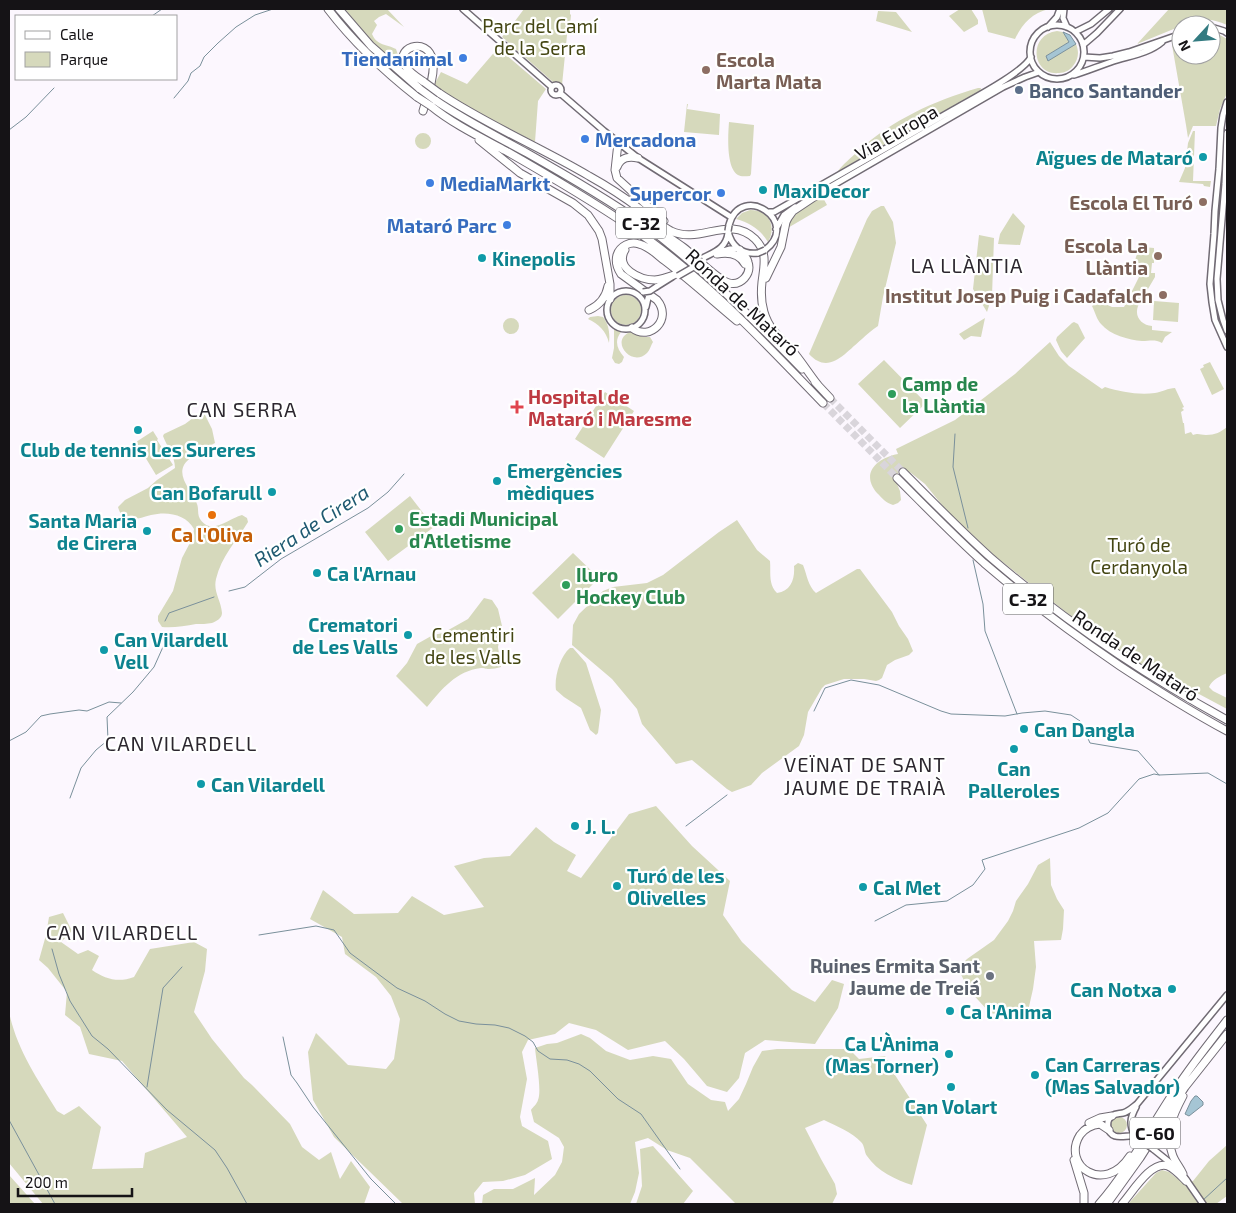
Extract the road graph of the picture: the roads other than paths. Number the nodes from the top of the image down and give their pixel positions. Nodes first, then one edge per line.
1 (328, 9) edge
2 (339, 9) edge
3 (463, 9) edge
4 (1060, 9) edge
5 (1064, 9) edge
6 (1109, 9) edge
7 (1120, 9) edge
8 (1066, 27) junction
9 (1047, 28) junction
10 (1074, 32) junction
11 (1171, 38) edge
12 (1162, 41) junction
13 (1083, 45) junction
14 (1031, 57) junction
15 (1084, 57) junction
16 (1040, 72) junction
17 (1069, 76) junction
18 (422, 86) junction
19 (435, 100) junction
20 (1227, 102) edge
21 (423, 111) dead end
22 (461, 126) junction
23 (1227, 133) edge
24 (618, 143) junction
25 (638, 158) junction
26 (548, 165) junction
27 (631, 192) junction
28 (820, 194) junction
29 (769, 212) junction
30 (732, 217) junction
31 (776, 228) junction
32 (680, 233) junction
33 (729, 241) junction
34 (739, 250) junction
35 (717, 254) junction
36 (703, 260) junction
37 (712, 271) junction
38 (676, 275) junction
39 (608, 278) junction
40 (688, 279) junction
41 (762, 287) junction
42 (657, 288) junction
43 (623, 291) junction
44 (610, 298) junction
45 (589, 310) dead end
46 (643, 317) junction
47 (632, 328) junction
48 (1227, 331) edge
49 (1227, 347) edge
50 (800, 380) junction
51 (818, 385) junction
52 (830, 398) tunnel mouth
53 (823, 403) tunnel mouth
54 (904, 472) tunnel mouth
55 (897, 478) tunnel mouth
56 (1174, 701) junction
57 (1227, 718) edge
58 (1227, 730) edge
59 (1227, 735) edge
60 (1227, 995) edge
61 (1227, 1020) edge
62 (1227, 1034) edge
63 (1194, 1075) junction
64 (1137, 1104) junction
65 (1122, 1114) junction
66 (1112, 1116) junction
67 (1156, 1119) junction
68 (1130, 1124) junction
69 (1109, 1130) junction
70 (1124, 1136) junction
71 (1137, 1137) junction
72 (1186, 1180) junction
73 (1084, 1204) edge
74 (1100, 1204) edge
75 (1108, 1204) edge
76 (1122, 1204) edge
77 (1203, 1204) edge

1 - 19 highway, C-32, bridge
2 - 18 highway, C-32
3 - 24 street
4 - 9 street
5 - 8 street
6 - 10 street
7 - 13 street
8 - 9 street
8 - 10 street
9 - 14 street
10 - 13 street
11 - 12 street
12 - 15 street
12 - 17 street
13 - 15 street
14 - 16 street
14 - 29 street, Via Europa
15 - 17 street
16 - 17 street
16 - 28 street, Via Europa
18 - 19 highway, C-32, bridge
18 - 21 highway
19 - 22 highway, Ronda de Mataró / C-32
19 - 26 highway, Ronda de Mataró / C-32
19 - 32 highway
20 - 49 street
22 - 39 highway
22 - 50 highway, Ronda de Mataró / C-32
23 - 48 street
24 - 25 street
24 - 27 highway
25 - 27 highway
25 - 30 street
26 - 37 highway
26 - 51 highway, Ronda de Mataró / C-32
27 - 32 highway
28 - 31 street, Via Europa
28 - 41 highway
29 - 30 street
29 - 31 street
30 - 33 street
31 - 34 street, bridge
32 - 41 highway
33 - 34 street
33 - 36 street
34 - 35 street
34 - 37 highway
35 - 36 street
35 - 37 highway
36 - 38 street, bridge
38 - 40 highway
38 - 42 street
39 - 44 highway
39 - 45 highway
40 - 47 highway
40 - 50 highway
41 - 51 highway
42 - 43 street, bridge
42 - 46 street, bridge
43 - 44 street
43 - 46 street
44 - 47 street
46 - 47 street
50 - 53 highway, Ronda de Mataró / C-32
51 - 52 highway, C-32
54 - 57 highway, Ronda de Mataró / C-32
55 - 56 highway, Ronda de Mataró / C-32
56 - 58 highway, Ronda de Mataró / C-32
56 - 59 highway
60 - 64 street
61 - 67 highway, C-60
62 - 63 highway, C-60
63 - 72 highway
63 - 75 highway, C-60
64 - 65 street
64 - 68 street
65 - 66 street
65 - 68 street
66 - 69 street
66 - 73 highway
67 - 69 highway
67 - 74 highway, C-60
68 - 70 street
68 - 71 street
69 - 70 street
70 - 71 street
71 - 72 street, bridge
72 - 76 highway
72 - 77 street

